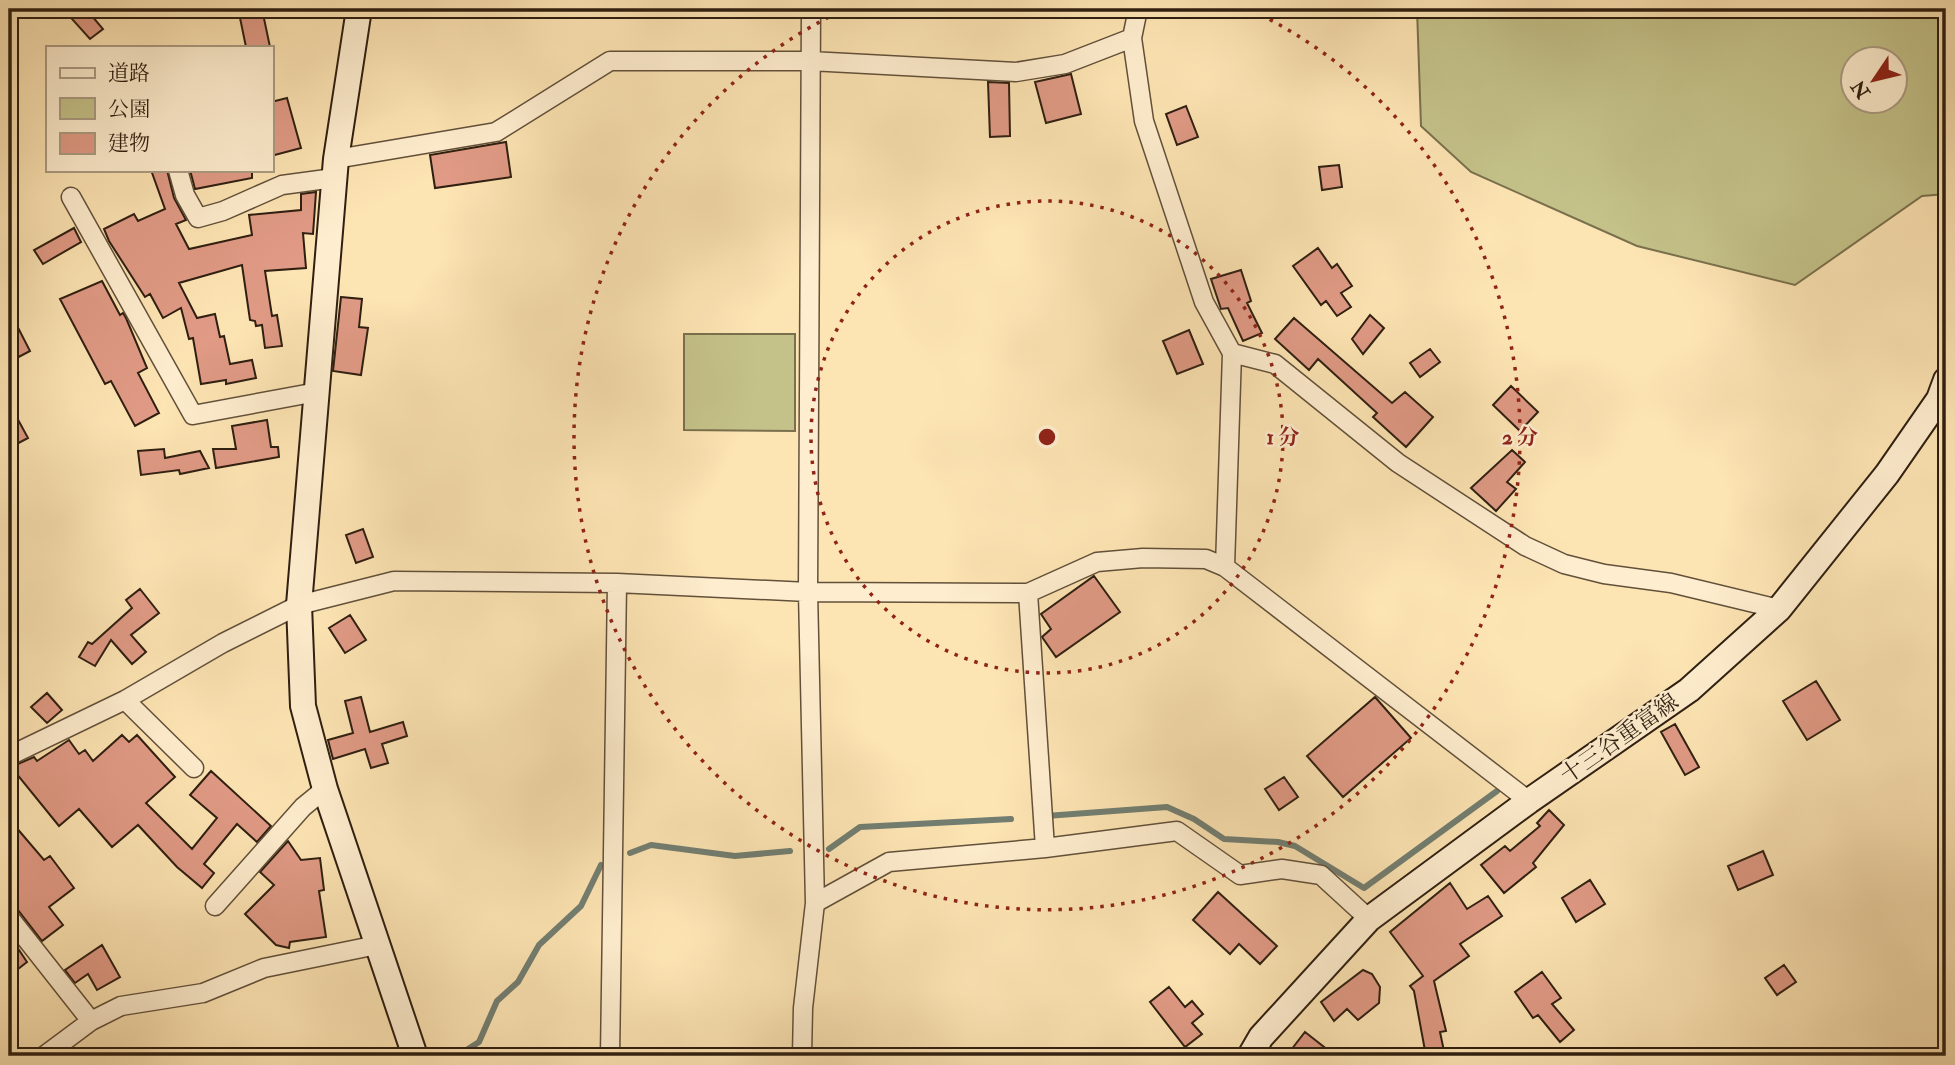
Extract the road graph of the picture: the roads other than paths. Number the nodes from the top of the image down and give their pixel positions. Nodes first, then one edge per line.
1 (359, 9) edge
2 (811, 9) edge
3 (1138, 9) edge
4 (1132, 38) junction
5 (810, 61) junction
6 (335, 169) junction
7 (178, 172) edge
8 (71, 197) dead end
9 (1232, 353) junction
10 (1946, 380) edge
11 (317, 392) junction
12 (1225, 567) junction
13 (617, 583) junction
14 (808, 592) junction
15 (1028, 593) junction
16 (299, 605) junction
17 (1779, 609) junction
18 (125, 700) junction
19 (9, 756) edge
20 (194, 768) dead end
21 (325, 789) junction
22 (1529, 801) junction
23 (1045, 848) junction
24 (815, 903) junction
25 (215, 906) dead end
26 (9, 917) edge
27 (1370, 919) junction
28 (377, 945) junction
29 (92, 1021) junction
30 (44, 1056) edge
31 (415, 1056) edge
32 (610, 1056) edge
33 (802, 1056) edge
34 (1250, 1056) edge

1 - 6 street
2 - 5 street
3 - 4 street
4 - 5 street
4 - 9 street
5 - 6 street
5 - 14 street
6 - 7 street
6 - 11 street
8 - 11 street
9 - 12 street
9 - 17 street
10 - 17 street, 十三谷重富線
11 - 16 street
12 - 15 street
12 - 22 street
13 - 14 street
13 - 16 street
13 - 32 street
14 - 15 street
14 - 24 street
15 - 23 street
16 - 18 street
16 - 21 street
17 - 22 street, 十三谷重富線
18 - 19 street
18 - 20 street
21 - 25 street
21 - 28 street
22 - 27 street, 十三谷重富線
23 - 24 street
23 - 27 street
24 - 33 street
26 - 29 street
27 - 34 street, 十三谷重富線
28 - 29 street
28 - 31 street
29 - 30 street

